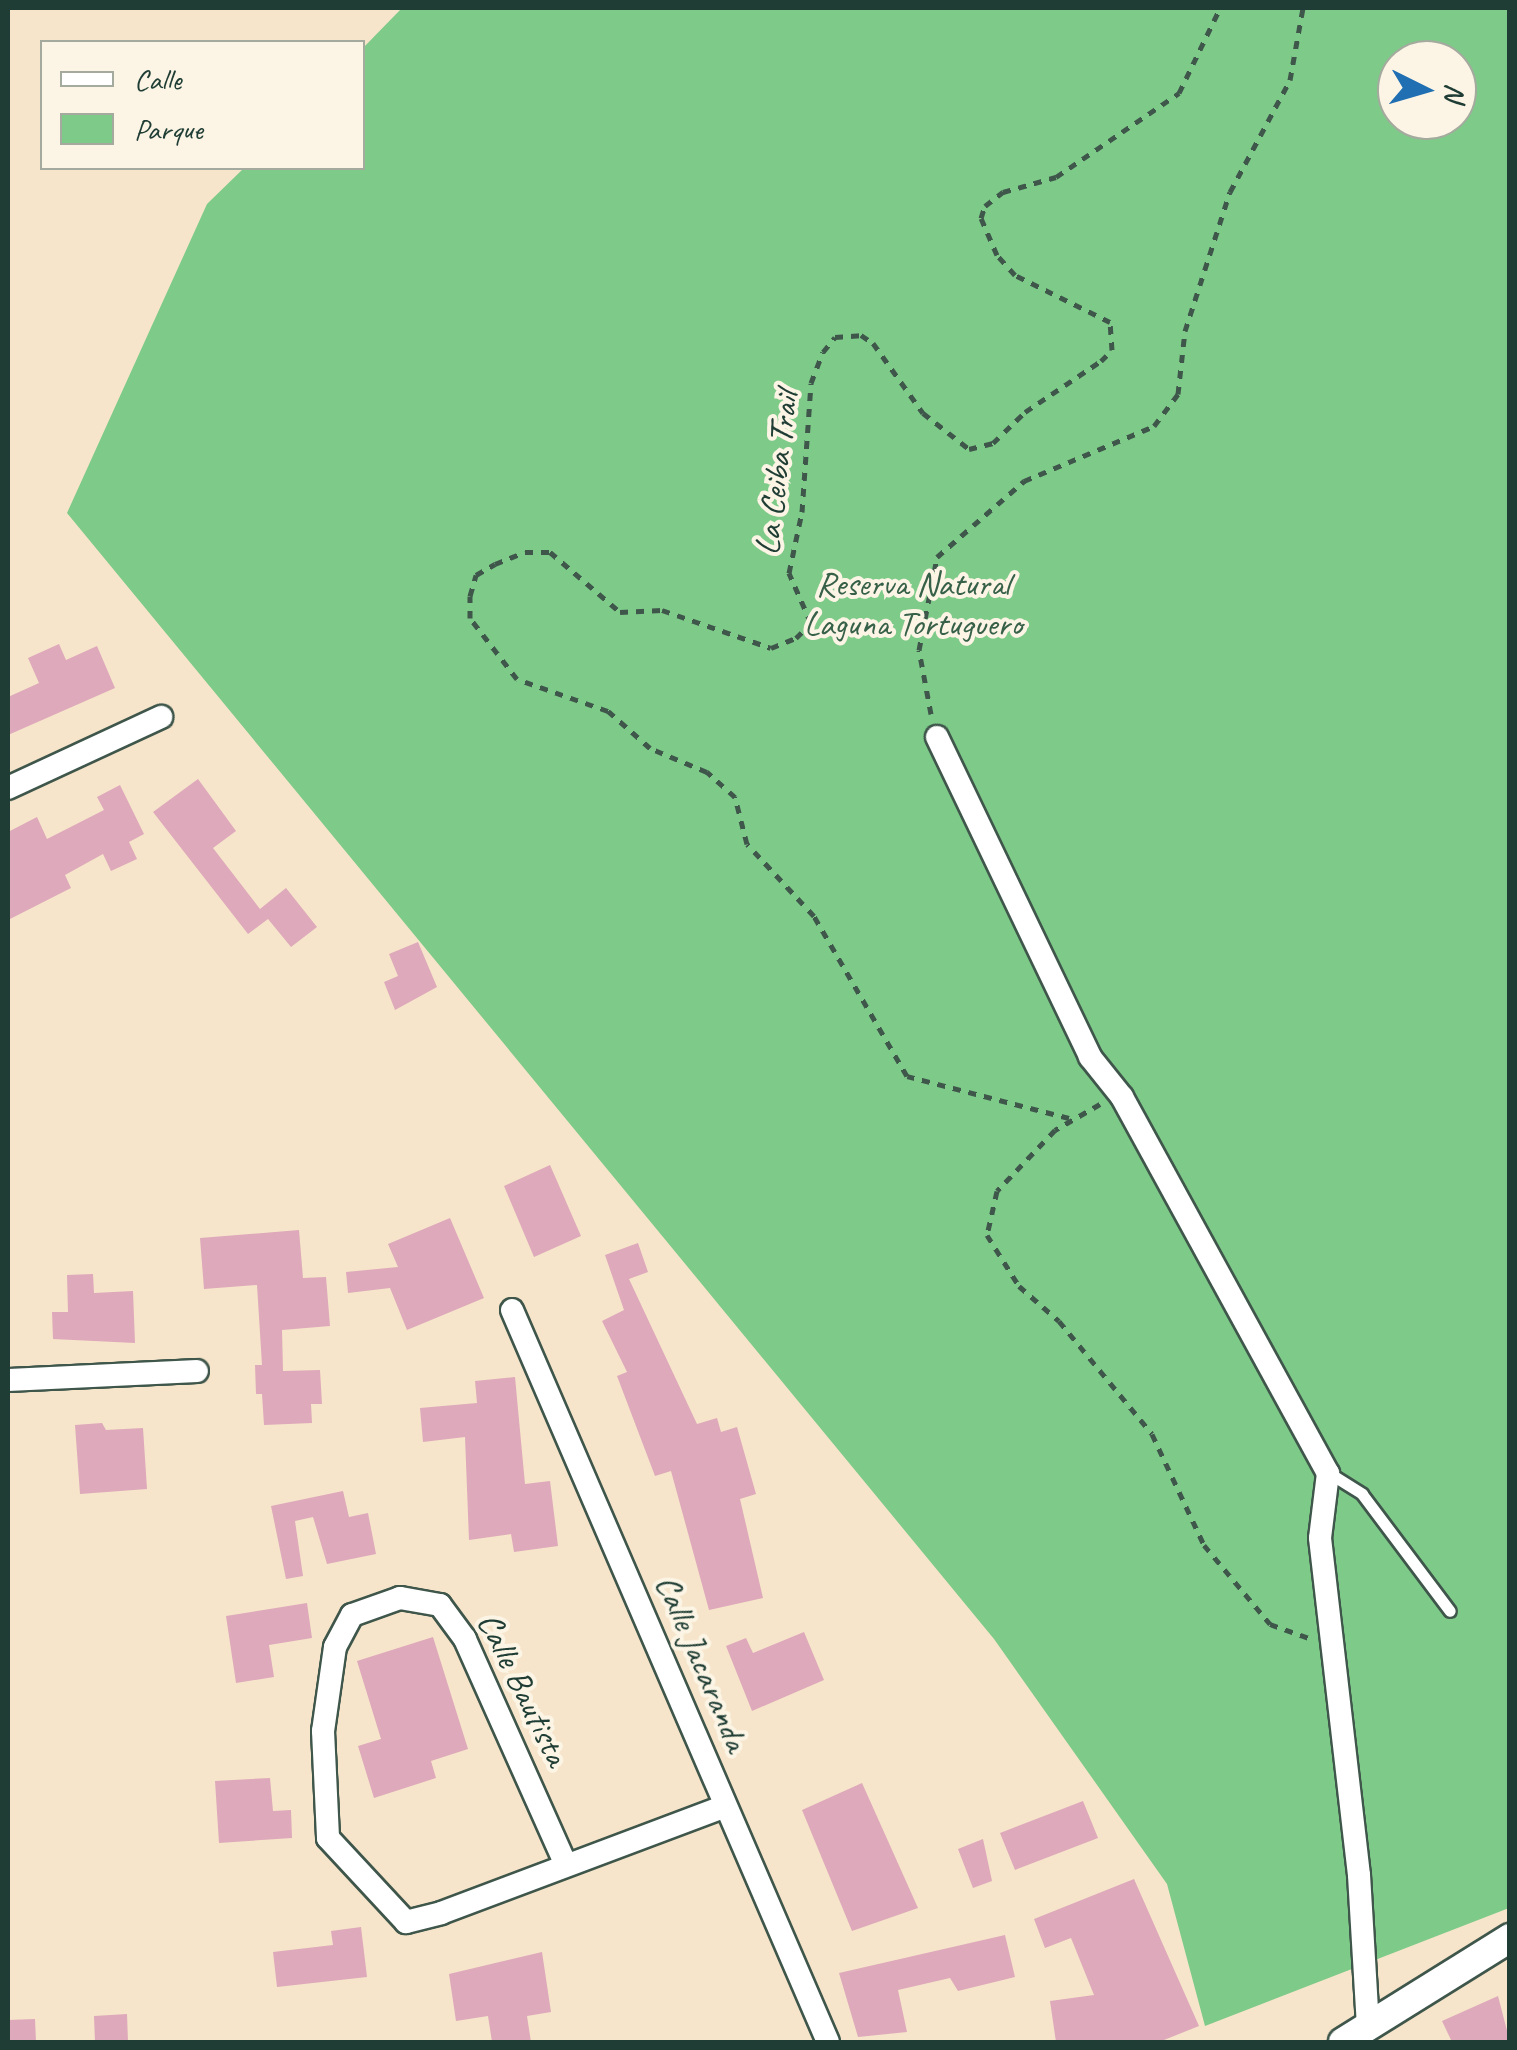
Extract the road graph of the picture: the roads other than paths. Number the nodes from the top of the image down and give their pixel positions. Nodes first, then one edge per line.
1 (161, 717) dead end
2 (937, 737) road end
3 (8, 788) edge
4 (512, 1310) dead end
5 (196, 1371) dead end
6 (8, 1380) edge
7 (1328, 1473) junction
8 (1450, 1611) dead end
9 (725, 1806) junction
10 (566, 1865) junction
11 (1510, 1938) edge
12 (1368, 2026) junction
13 (828, 2042) edge
14 (1343, 2042) edge

1 - 3 street
2 - 7 street
4 - 9 street, Calle Jacaranda
5 - 6 street
7 - 8 lane
7 - 12 street
9 - 10 street, Calle Bautista
9 - 13 street, Calle Jacaranda
10 - 10 street, Calle Bautista
11 - 12 street
12 - 14 street

